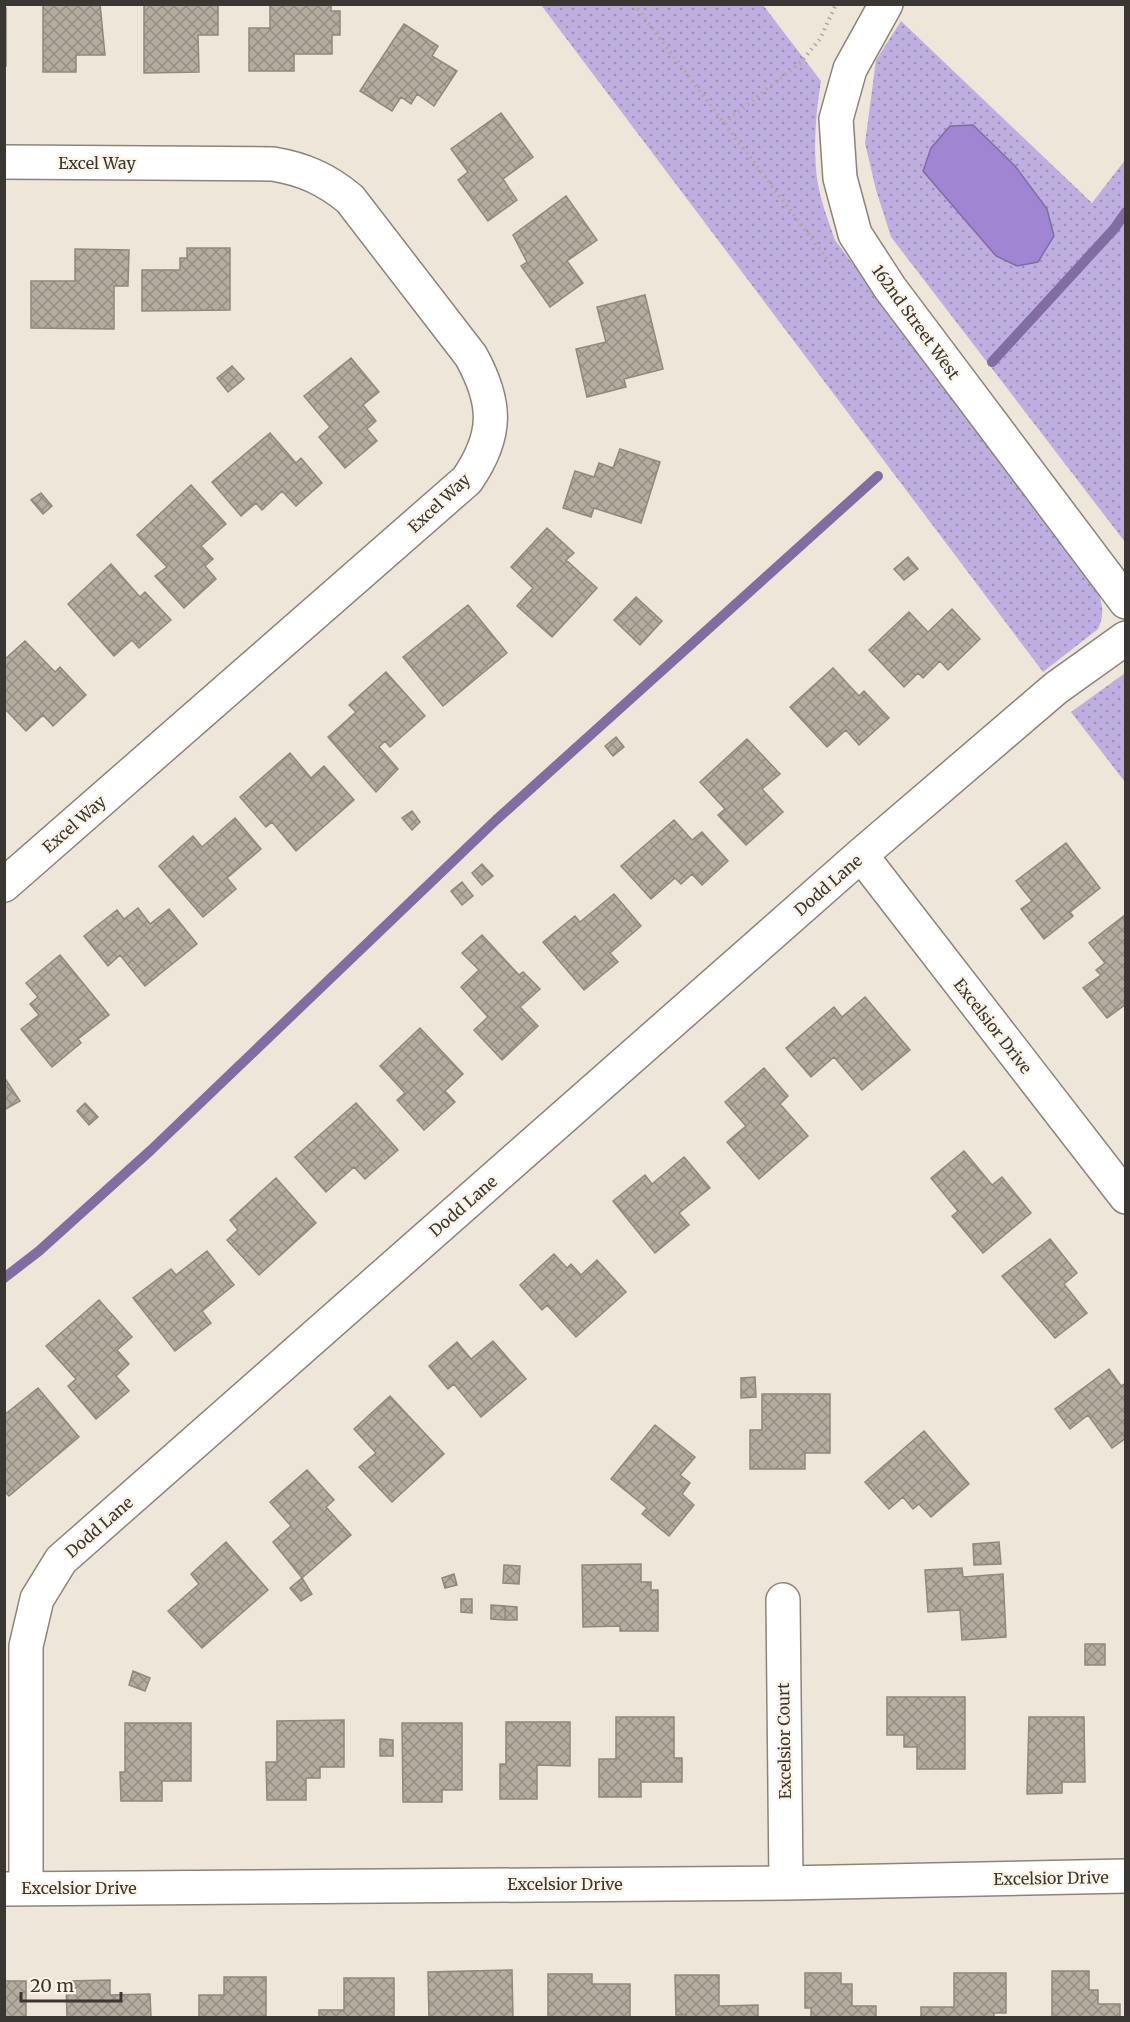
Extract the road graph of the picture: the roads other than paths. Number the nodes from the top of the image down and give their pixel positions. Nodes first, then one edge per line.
1 (886, 4) edge
2 (4, 162) edge
3 (1125, 602) edge
4 (1125, 638) edge
5 (861, 855) junction
6 (4, 885) edge
7 (1125, 1197) edge
8 (783, 1600) dead end
9 (1125, 1876) edge
10 (786, 1883) junction
11 (15, 1888) edge

1 - 3 street, 162nd Street West
2 - 6 street, Excel Way
4 - 5 street, Dodd Lane
5 - 7 street, Excelsior Drive
5 - 11 street, Dodd Lane
8 - 10 street, Excelsior Court
9 - 10 street, Excelsior Drive
10 - 11 street, Excelsior Drive

